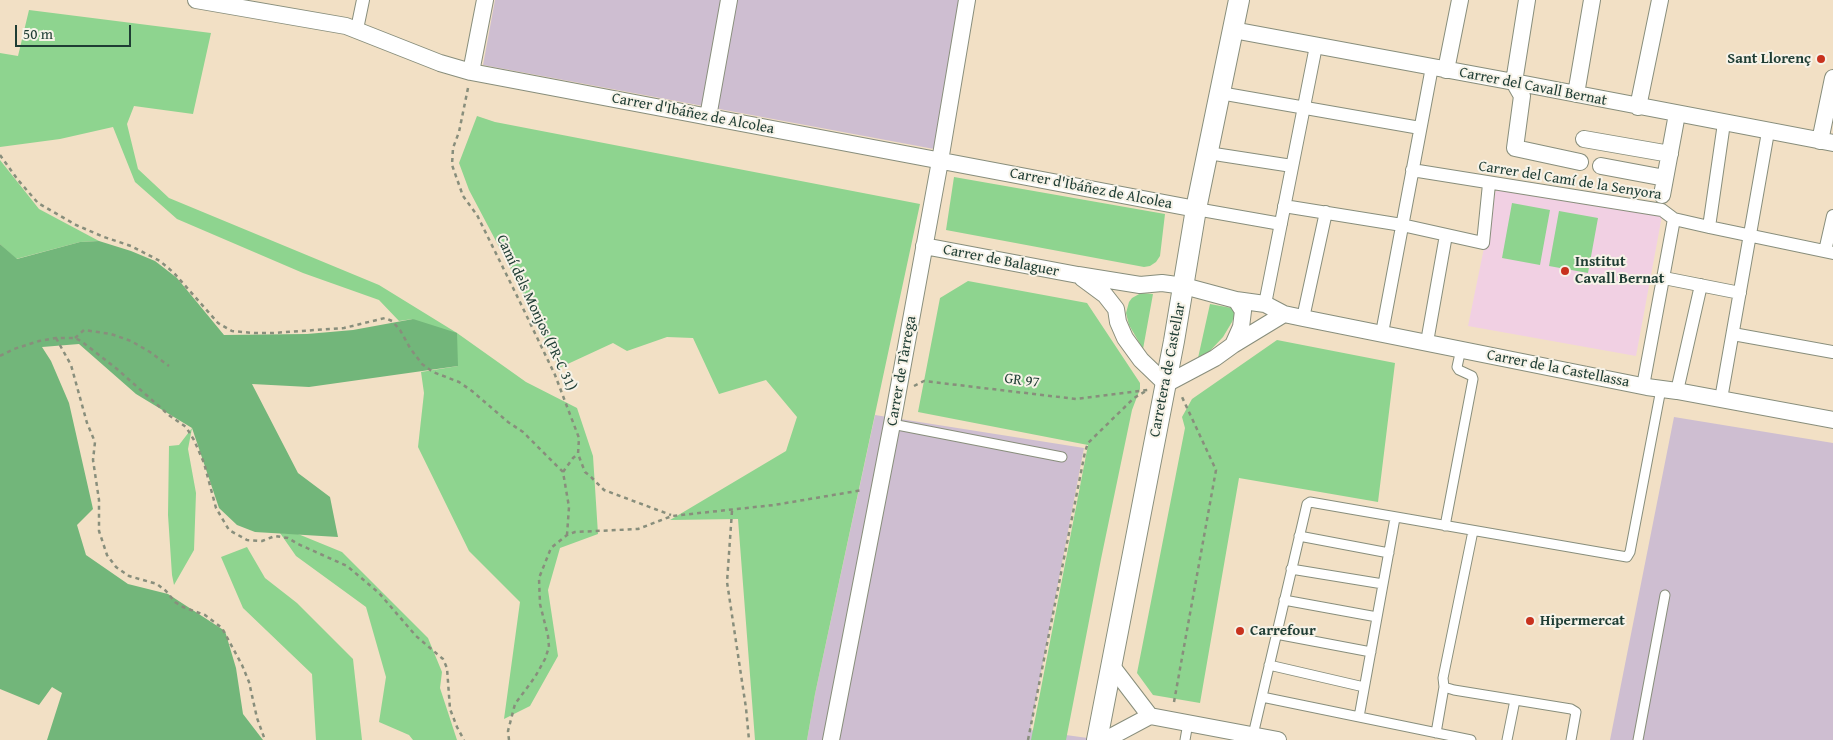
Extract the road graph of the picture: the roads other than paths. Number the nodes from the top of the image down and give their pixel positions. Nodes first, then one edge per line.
1 (196, 0) edge
2 (363, 0) edge
3 (485, 0) edge
4 (729, 0) edge
5 (967, 0) edge
6 (1239, 0) edge
7 (1460, 0) edge
8 (1527, 0) edge
9 (1592, 0) edge
10 (1660, 0) edge
11 (245, 4) edge
12 (357, 29) junction
13 (1233, 30) junction
14 (1316, 46) junction
15 (1439, 69) junction
16 (471, 72) junction
17 (1833, 78) edge
18 (1514, 82) junction
19 (1220, 93) junction
20 (1576, 94) junction
21 (1831, 94) edge
22 (1304, 107) junction
23 (1638, 107) junction
24 (1677, 114) junction
25 (708, 118) junction
26 (1724, 123) junction
27 (1420, 128) junction
28 (1768, 132) junction
29 (1584, 139) dead end
30 (1827, 142) edge
31 (1208, 153) junction
32 (1670, 154) junction
33 (940, 161) junction
34 (1580, 162) dead end
35 (1292, 166) junction
36 (1601, 166) dead end
37 (1412, 170) junction
38 (1666, 178) junction
39 (1489, 184) junction
40 (1662, 195) dead end
41 (1284, 206) junction
42 (1196, 209) junction
43 (1326, 212) junction
44 (1833, 216) edge
45 (1674, 219) junction
46 (1281, 224) junction
47 (1402, 226) junction
48 (1709, 228) junction
49 (1446, 235) junction
50 (1750, 236) junction
51 (924, 246) junction
52 (1829, 252) edge
53 (1078, 275) junction
54 (1664, 278) junction
55 (1140, 285) junction
56 (1700, 285) junction
57 (1184, 286) junction
58 (1740, 293) junction
59 (1236, 300) junction
60 (1265, 304) junction
61 (1116, 309) junction
62 (1284, 314) junction
63 (1303, 318) junction
64 (1382, 333) junction
65 (1733, 334) junction
66 (1426, 342) junction
67 (1233, 345) junction
68 (1461, 349) junction
69 (1833, 352) edge
70 (1643, 386) junction
71 (1159, 389) junction
72 (1669, 390) junction
73 (1721, 399) junction
74 (1833, 420) edge
75 (892, 424) junction
76 (1062, 458) dead end
77 (1395, 518) junction
78 (1445, 526) junction
79 (1472, 531) junction
80 (1299, 536) junction
81 (1389, 553) junction
82 (1291, 569) junction
83 (1383, 584) junction
84 (1665, 595) dead end
85 (1284, 600) junction
86 (1377, 617) junction
87 (1276, 634) junction
88 (1371, 652) junction
89 (1112, 665) junction
90 (1269, 665) junction
91 (1444, 686) junction
92 (1364, 687) junction
93 (1262, 697) junction
94 (1515, 700) junction
95 (1150, 716) junction
96 (1359, 717) junction
97 (1188, 723) junction
98 (1436, 733) junction
99 (1263, 738) edge
100 (831, 740) edge
101 (1097, 740) edge
102 (1105, 740) edge
103 (1185, 740) edge
104 (1471, 740) edge
105 (1507, 740) edge
106 (1570, 740) edge
107 (1638, 740) edge

1 - 11 street, Carrer d'Ibáñez de Alcolea
2 - 12 street
3 - 16 street
4 - 25 street
5 - 33 street, Carrer de Tàrrega
6 - 13 street, Carretera de Castellar
7 - 15 street
8 - 18 street
9 - 20 street
10 - 23 street
11 - 12 street, Carrer d'Ibáñez de Alcolea
12 - 16 street, Carrer d'Ibáñez de Alcolea
13 - 14 street, Carrer del Cavall Bernat
13 - 19 street, Carretera de Castellar
14 - 15 street, Carrer del Cavall Bernat
14 - 22 street
15 - 18 street, Carrer del Cavall Bernat
15 - 27 street
16 - 25 street, Carrer d'Ibáñez de Alcolea
17 - 21 street
18 - 20 street, Carrer del Cavall Bernat
18 - 34 street
19 - 22 street
19 - 31 street, Carretera de Castellar
20 - 23 street, Carrer del Cavall Bernat
21 - 30 street
22 - 27 street
22 - 35 street
23 - 24 street, Carrer del Cavall Bernat
24 - 26 street, Carrer del Cavall Bernat
24 - 32 street
25 - 33 street, Carrer d'Ibáñez de Alcolea
26 - 28 street, Carrer del Cavall Bernat
26 - 48 street
27 - 37 street
28 - 30 street, Carrer del Cavall Bernat
28 - 50 street
29 - 32 street
31 - 35 street
31 - 42 street, Carretera de Castellar
32 - 38 street
33 - 42 street, Carrer d'Ibáñez de Alcolea
33 - 51 street, Carrer de Tàrrega
35 - 41 street
36 - 38 street
37 - 39 street, Carrer del Camí de la Senyora
37 - 47 street
38 - 40 street
39 - 45 street, Carrer del Camí de la Senyora
39 - 49 street
41 - 43 street
41 - 46 street
42 - 46 street
42 - 57 street, Carretera de Castellar
43 - 47 street
43 - 63 street
44 - 52 street
45 - 48 street, Carrer del Camí de la Senyora
45 - 54 street
46 - 60 street
47 - 49 street
47 - 64 street
48 - 50 street, Carrer del Camí de la Senyora
49 - 66 street
50 - 52 street, Carrer del Camí de la Senyora
50 - 58 street
51 - 53 street, Carrer de Balaguer
51 - 75 street, Carrer de Tàrrega
53 - 55 street, Carrer de Balaguer
53 - 61 street, Carrer de Balaguer
54 - 56 street
54 - 70 street
55 - 57 street, Carrer de Balaguer
55 - 61 street
56 - 58 street
56 - 72 street
57 - 59 street, Carrer de la Castellassa
57 - 71 street, Carretera de Castellar
58 - 65 street
59 - 60 street, Carrer de la Castellassa
59 - 67 street
60 - 62 street, Carrer de la Castellassa
61 - 71 street, Carrer de Balaguer
62 - 63 street, Carrer de la Castellassa
62 - 67 street
63 - 64 street, Carrer de la Castellassa
64 - 66 street, Carrer de la Castellassa
65 - 69 street
65 - 73 street
66 - 68 street, Carrer de la Castellassa
67 - 71 street
68 - 70 street, Carrer de la Castellassa
68 - 78 lane
70 - 72 street, Carrer de la Castellassa
71 - 89 street, Carretera de Castellar
72 - 73 street, Carrer de la Castellassa
72 - 79 lane
73 - 74 street, Carrer de la Castellassa
75 - 76 lane
75 - 100 street, Carrer de Tàrrega
77 - 78 lane
77 - 80 lane
77 - 81 lane
78 - 79 lane
79 - 91 lane
80 - 81 lane
80 - 82 lane
81 - 83 lane
82 - 83 lane
82 - 85 lane
83 - 86 lane
84 - 107 lane
85 - 86 lane
85 - 87 lane
86 - 88 lane
87 - 88 lane
87 - 90 lane
88 - 92 lane
89 - 95 street
89 - 101 street, Carretera de Castellar
90 - 92 lane
90 - 93 lane
91 - 94 lane
91 - 98 lane
92 - 96 lane
93 - 96 lane
93 - 99 lane
94 - 105 lane
94 - 106 lane
95 - 97 street
95 - 102 street
96 - 98 lane
97 - 99 street
97 - 103 lane
98 - 104 lane

